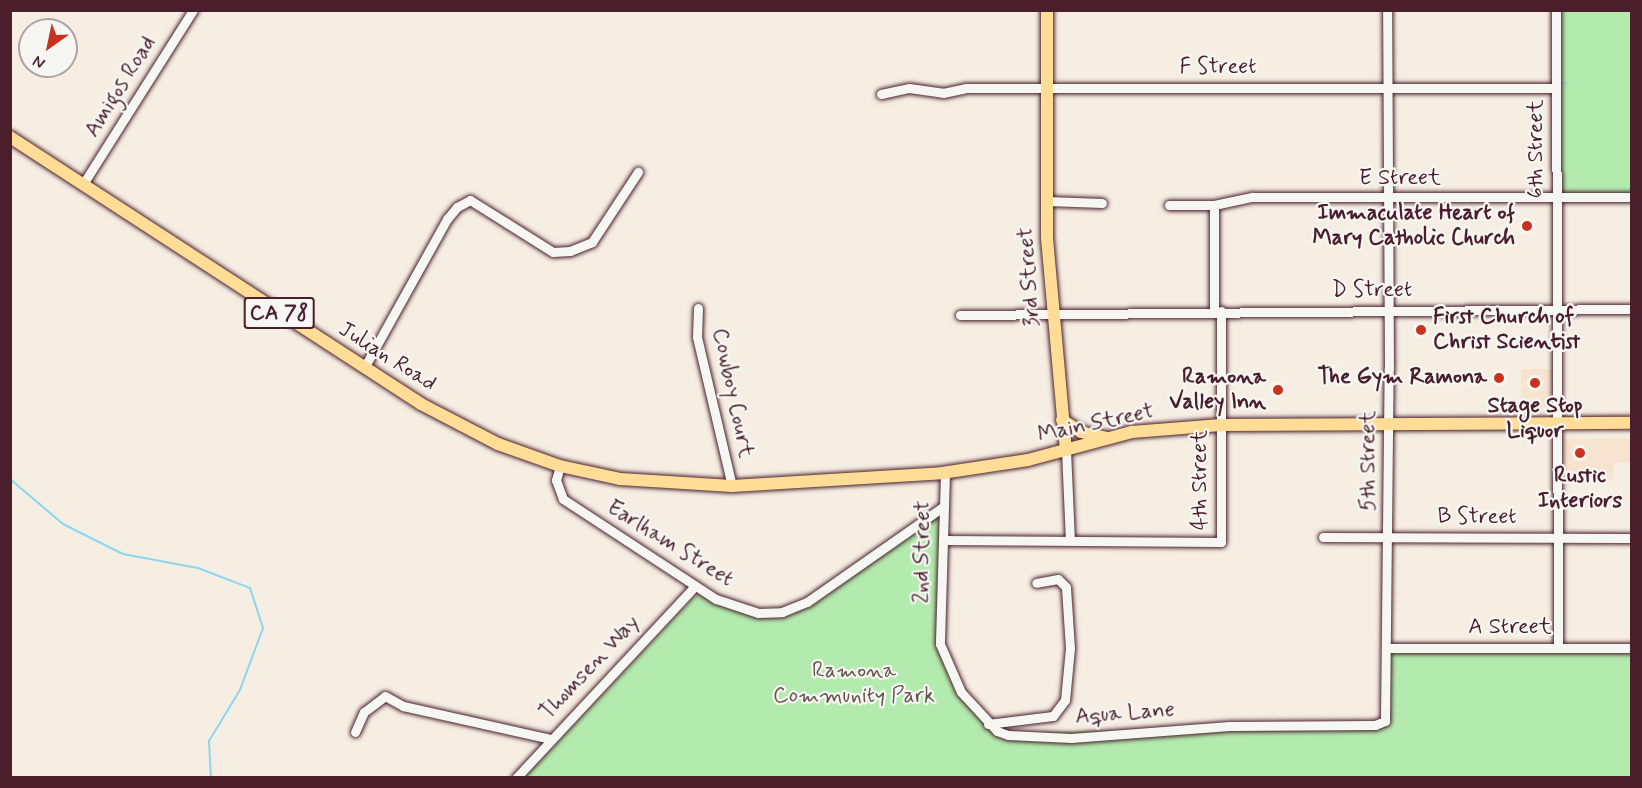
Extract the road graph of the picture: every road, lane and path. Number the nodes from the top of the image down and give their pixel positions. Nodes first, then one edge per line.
1 (193, 10) edge
2 (1047, 10) edge
3 (1387, 10) edge
4 (1556, 10) edge
5 (1048, 88) junction
6 (1387, 88) junction
7 (1556, 88) junction
8 (881, 94) dead end
9 (10, 137) edge
10 (638, 172) dead end
11 (83, 184) junction
12 (1557, 198) junction
13 (1632, 198) edge
14 (1388, 199) junction
15 (1047, 201) junction
16 (1102, 203) dead end
17 (1214, 204) junction
18 (1169, 205) dead end
19 (698, 308) dead end
20 (1632, 309) edge
21 (1388, 310) junction
22 (1218, 311) junction
23 (1558, 311) junction
24 (1054, 312) junction
25 (960, 315) dead end
26 (364, 368) junction
27 (1062, 420) junction
28 (1558, 423) junction
29 (1632, 423) edge
30 (1389, 424) junction
31 (1221, 425) junction
32 (1110, 438) junction
33 (1066, 450) junction
34 (560, 466) junction
35 (945, 473) junction
36 (787, 483) joint
37 (732, 486) junction
38 (944, 506) junction
39 (1388, 536) junction
40 (1323, 537) dead end
41 (1558, 538) junction
42 (1632, 538) edge
43 (945, 540) junction
44 (1070, 540) junction
45 (1035, 584) dead end
46 (695, 586) junction
47 (940, 633) joint
48 (1388, 648) junction
49 (1558, 648) junction
50 (1632, 648) edge
51 (988, 724) junction
52 (1375, 725) joint
53 (355, 732) dead end
54 (551, 739) junction
55 (516, 777) edge

1 - 11 street, Amigos Road
2 - 5 main road, 3rd Street
3 - 6 street, 5th Street
4 - 7 street, 6th Street
5 - 6 street, F Street
5 - 8 street, F Street
5 - 15 main road, 3rd Street
6 - 7 street, F Street
6 - 14 street, 5th Street
7 - 12 street, 6th Street
9 - 11 main road, Julian Road / CA 78
10 - 26 street
11 - 26 main road, Julian Road / CA 78
12 - 13 street, E Street
12 - 14 street, E Street
12 - 23 street, 6th Street
14 - 17 street, E Street
14 - 21 street, 5th Street
15 - 16 street
15 - 24 main road, 3rd Street
17 - 18 street, E Street
17 - 22 street, 4th Street
19 - 37 street, Cowboy Court
20 - 23 street, D Street
21 - 22 street, D Street
21 - 23 street, D Street
21 - 30 street, 5th Street
22 - 24 street, D Street
22 - 31 street, 4th Street
23 - 28 street, 6th Street
24 - 25 street, D Street
24 - 27 main road, 3rd Street
26 - 34 main road, Julian Road / CA 78
27 - 32 main road
27 - 33 main road, 3rd Street
28 - 29 main road, Main Street / CA 78
28 - 30 main road, Main Street / CA 78
28 - 41 street, 6th Street
30 - 31 main road, Main Street / CA 78
30 - 39 street, 5th Street
31 - 32 main road, Main Street / CA 78
31 - 44 street, 4th Street
32 - 33 main road, Main Street / CA 78
33 - 35 main road, Main Street / CA 78
33 - 44 street, 3rd Street
34 - 37 main road, Julian Road / CA 78
34 - 46 street, Earlham Street
35 - 36 main road, Main Street / CA 78
35 - 38 street, 2nd Street
36 - 37 main road, Julian Road / CA 78
38 - 43 street, 2nd Street
38 - 46 street, Earlham Street
39 - 40 street, B Street
39 - 41 street, B Street
39 - 48 street, 5th Street
41 - 42 street, B Street
41 - 49 street, 6th Street
43 - 44 street
43 - 47 street, 2nd Street
45 - 51 street
46 - 54 street, Thomsen Way
47 - 51 street, Aqua Lane
48 - 49 street, A Street
48 - 52 street, 5th Street
49 - 50 street, A Street
51 - 52 street, Aqua Lane
53 - 54 street
54 - 55 street, Thomsen Way

